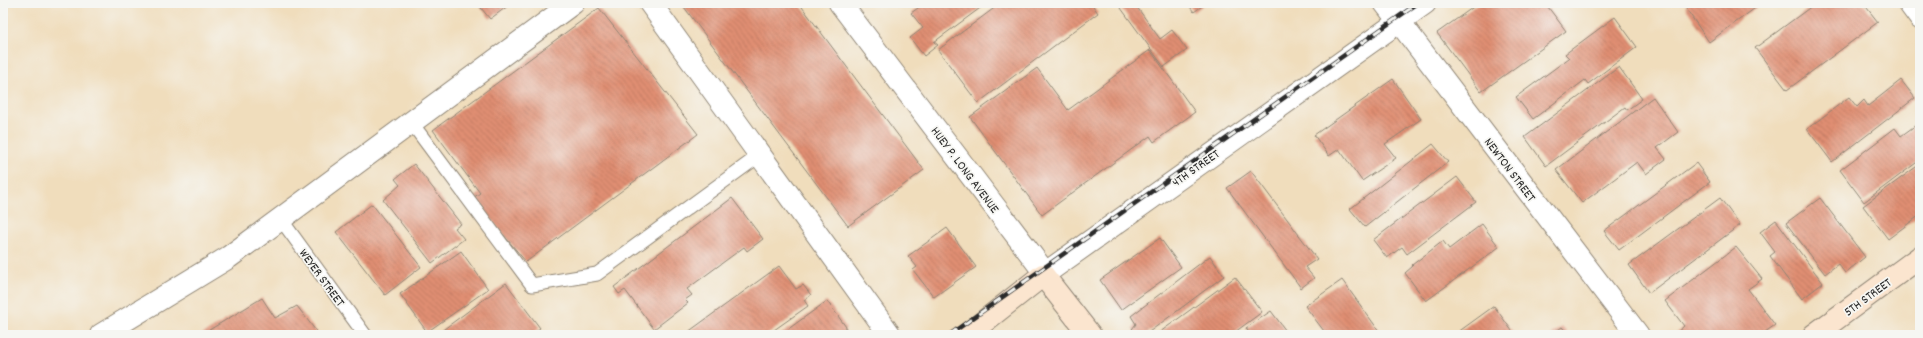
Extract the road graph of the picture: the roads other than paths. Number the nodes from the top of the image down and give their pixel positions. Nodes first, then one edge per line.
1 (573, 3) edge
2 (650, 3) edge
3 (840, 3) edge
4 (1385, 3) edge
5 (1425, 3) edge
6 (1909, 3) edge
7 (1920, 18) edge
8 (1398, 22) junction
9 (411, 122) junction
10 (760, 155) junction
11 (280, 218) junction
12 (1920, 257) edge
13 (1043, 275) junction
14 (101, 335) edge
15 (365, 335) edge
16 (890, 335) edge
17 (967, 335) edge
18 (1090, 335) edge
19 (1638, 335) edge
20 (1814, 335) edge

1 - 9 street
2 - 10 street
3 - 13 street, HUEY P. LONG AVENUE
4 - 8 street, NEWTON STREET
5 - 8 street, 4TH STREET
6 - 7 street
8 - 13 street, 4TH STREET
8 - 19 street, NEWTON STREET
9 - 10 lane
9 - 11 street
10 - 16 street
11 - 14 street
11 - 15 lane, WEYER STREET
12 - 20 main road, 5TH STREET
13 - 17 main road, 4TH STREET
13 - 18 main road, HUEY P. LONG AVENUE

